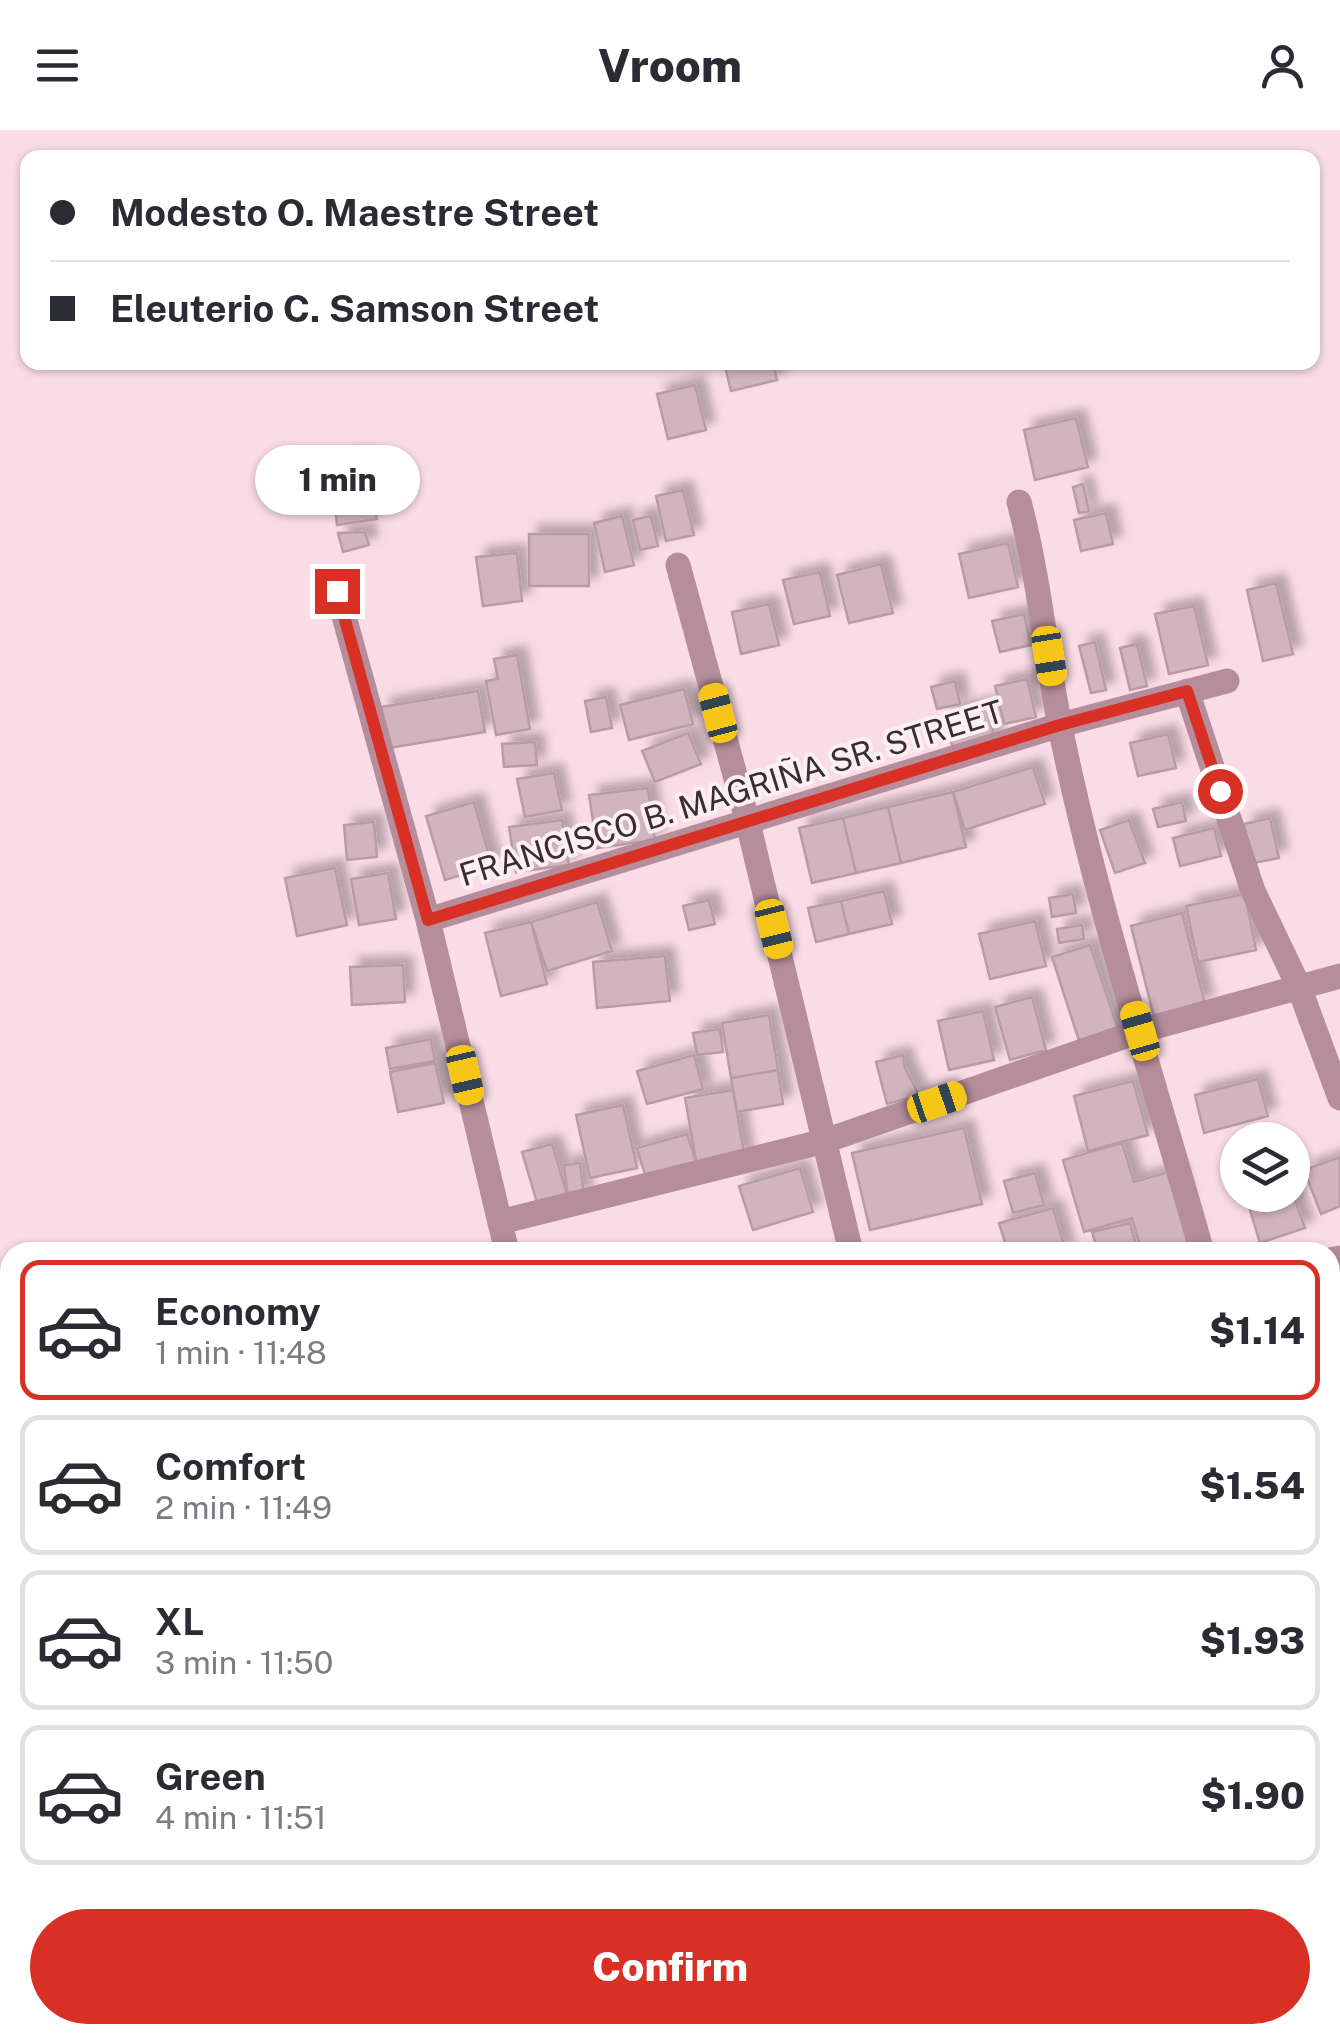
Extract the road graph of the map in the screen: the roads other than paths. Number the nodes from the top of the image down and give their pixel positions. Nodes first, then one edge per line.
1 (1019, 502) dead end
2 (678, 565) dead end
3 (337, 591) dead end
4 (1228, 681) dead end
5 (1187, 691) junction
6 (1060, 725) junction
7 (748, 823) junction
8 (428, 920) junction
9 (1340, 976) edge
10 (1299, 987) junction
11 (1140, 1031) junction
12 (1340, 1098) edge
13 (825, 1141) junction
14 (500, 1222) junction
15 (505, 1242) edge
16 (849, 1242) edge
17 (1199, 1242) edge

1 - 6 street
2 - 7 street
3 - 8 street
4 - 5 street, FRANCISCO B. MAGRIÑA SR. STREET
5 - 6 street, FRANCISCO B. MAGRIÑA SR. STREET
5 - 10 street
6 - 7 street, FRANCISCO B. MAGRIÑA SR. STREET
6 - 11 street
7 - 8 street, FRANCISCO B. MAGRIÑA SR. STREET
7 - 13 street
8 - 14 street
9 - 10 street
10 - 11 street
10 - 12 street
11 - 13 street
11 - 17 street
13 - 14 street
13 - 16 street
14 - 15 street

